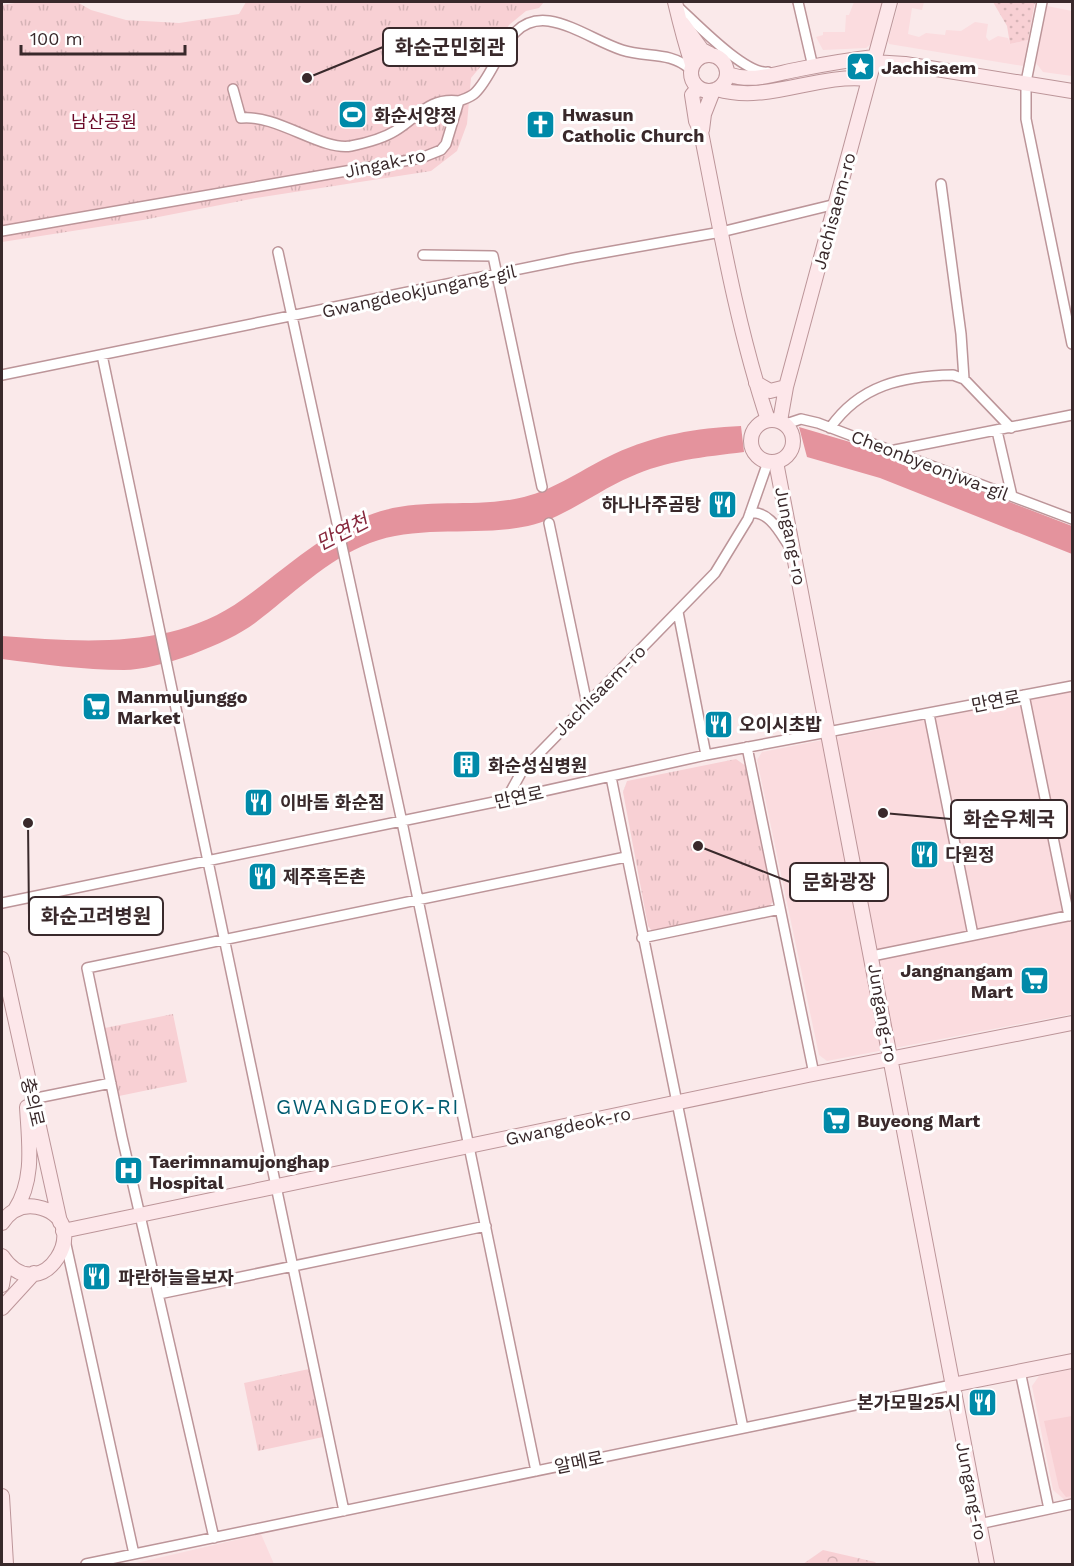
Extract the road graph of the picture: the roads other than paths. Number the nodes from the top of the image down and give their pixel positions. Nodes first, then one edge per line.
1 (798, 2) edge
2 (890, 2) edge
3 (1042, 2) edge
4 (676, 4) edge
5 (681, 22) junction
6 (710, 54) junction
7 (873, 59) junction
8 (691, 67) junction
9 (813, 67) junction
10 (797, 70) junction
11 (727, 74) junction
12 (868, 79) junction
13 (1026, 82) junction
14 (698, 88) junction
15 (233, 89) dead end
16 (715, 90) junction
17 (1072, 91) edge
18 (459, 102) junction
19 (701, 132) junction
20 (941, 184) dead end
21 (836, 204) junction
22 (2, 231) edge
23 (721, 232) junction
24 (278, 252) dead end
25 (423, 255) dead end
26 (497, 274) junction
27 (292, 318) junction
28 (1072, 344) edge
29 (102, 355) junction
30 (2, 375) edge
31 (964, 379) junction
32 (756, 383) junction
33 (786, 387) junction
34 (1072, 415) edge
35 (778, 421) junction
36 (830, 428) junction
37 (1011, 428) junction
38 (997, 431) junction
39 (893, 451) junction
40 (772, 462) junction
41 (542, 487) dead end
42 (1012, 496) junction
43 (750, 513) junction
44 (1072, 519) edge
45 (549, 523) dead end
46 (795, 555) junction
47 (678, 612) junction
48 (1072, 686) edge
49 (1024, 695) junction
50 (586, 704) junction
51 (929, 714) junction
52 (829, 732) junction
53 (747, 747) junction
54 (706, 755) junction
55 (611, 777) junction
56 (506, 800) junction
57 (402, 822) junction
58 (626, 857) junction
59 (208, 861) junction
60 (418, 900) junction
61 (2, 903) edge
62 (780, 909) junction
63 (1071, 916) edge
64 (973, 935) junction
65 (642, 938) junction
66 (225, 940) junction
67 (872, 956) junction
68 (2, 958) edge
69 (1072, 1023) edge
70 (891, 1059) junction
71 (23, 1060) junction
72 (814, 1074) junction
73 (111, 1083) junction
74 (32, 1099) junction
75 (675, 1103) junction
76 (469, 1147) junction
77 (276, 1187) junction
78 (15, 1210) junction
79 (140, 1215) junction
80 (2, 1223) edge
81 (486, 1226) junction
82 (62, 1230) junction
83 (4, 1259) edge
84 (293, 1266) junction
85 (34, 1273) junction
86 (2, 1285) edge
87 (159, 1294) junction
88 (2, 1308) edge
89 (1072, 1361) edge
90 (1020, 1371) junction
91 (952, 1385) junction
92 (743, 1428) junction
93 (536, 1471) junction
94 (2, 1496) edge
95 (1072, 1504) edge
96 (1049, 1509) junction
97 (344, 1511) junction
98 (979, 1524) junction
99 (214, 1538) junction
100 (134, 1554) junction
101 (6, 1564) edge
102 (86, 1564) edge
103 (987, 1564) edge

1 - 9 street
2 - 7 street, Jachisaem-ro
3 - 13 street
4 - 5 street
4 - 10 street
5 - 6 street
5 - 8 street
6 - 8 street
6 - 11 street
7 - 9 street
7 - 12 street, Jachisaem-ro
7 - 13 street
8 - 14 street
8 - 18 street
9 - 10 street
10 - 11 street
11 - 16 street
12 - 16 street
12 - 21 street, Jachisaem-ro
13 - 17 street
13 - 28 street
14 - 16 street
14 - 19 street
15 - 18 street
16 - 19 street
18 - 22 street, Jingak-ro
19 - 23 street
20 - 31 street
21 - 23 street, Gwangdeokjungang-gil
21 - 33 street, Jachisaem-ro
23 - 26 street, Gwangdeokjungang-gil
23 - 32 street
24 - 27 street
25 - 26 street
26 - 27 street, Gwangdeokjungang-gil
26 - 41 street
27 - 29 street, Gwangdeokjungang-gil
27 - 57 street
29 - 30 street, Gwangdeokjungang-gil
29 - 59 street
31 - 36 street
31 - 37 street
32 - 33 street
32 - 35 street
33 - 35 street, Jachisaem-ro
34 - 37 street
35 - 36 street, Cheonbyeonjwa-gil
35 - 40 street
35 - 40 street
36 - 39 street, Cheonbyeonjwa-gil
37 - 38 street
38 - 39 street
38 - 42 street
39 - 42 street, Cheonbyeonjwa-gil
40 - 43 street, Jachisaem-ro
40 - 46 street, Jungang-ro
42 - 44 street, Cheonbyeonjwa-gil
43 - 46 street
43 - 47 street, Jachisaem-ro
45 - 50 street
46 - 52 street, Jungang-ro
47 - 50 street, Jachisaem-ro
47 - 54 street
48 - 49 street, 만연로
49 - 51 street, 만연로
49 - 63 street
50 - 56 street, Jachisaem-ro
51 - 52 street, 만연로
51 - 64 street
52 - 53 street, 만연로
52 - 67 street, Jungang-ro
53 - 54 street, 만연로
53 - 62 street
54 - 55 street, 만연로
55 - 56 street, 만연로
55 - 58 street
56 - 57 street, 만연로
57 - 59 street, 만연로
57 - 60 street
58 - 60 street
58 - 65 street
59 - 61 street, 만연로
59 - 66 street
60 - 66 street
60 - 76 street
62 - 65 street
62 - 72 street
63 - 64 street
64 - 67 street
65 - 75 street
66 - 73 street
66 - 77 street
67 - 70 street, Jungang-ro
68 - 71 street
69 - 70 street, Gwangdeok-ro
70 - 72 street, Gwangdeok-ro
70 - 91 street, Jungang-ro
71 - 74 street, 충의로
71 - 78 street, 충의로
72 - 75 street, Gwangdeok-ro
73 - 74 street
73 - 79 street
74 - 82 street, 충의로
75 - 76 street, Gwangdeok-ro
75 - 92 street
76 - 77 street, Gwangdeok-ro
76 - 81 street
77 - 79 street, Gwangdeok-ro
77 - 84 street
78 - 80 street
78 - 82 street
79 - 82 street, Gwangdeok-ro
79 - 87 street
81 - 84 street
81 - 93 street
82 - 85 street
82 - 100 street
83 - 85 street
83 - 86 street
84 - 87 street
84 - 97 street
85 - 88 street
87 - 99 street
89 - 90 street, 알메로
90 - 91 street, 알메로
90 - 96 street
91 - 92 street, 알메로
91 - 98 street, Jungang-ro
92 - 93 street, 알메로
93 - 97 street, 알메로
94 - 101 street
95 - 96 street
96 - 98 street
97 - 99 street, 알메로
98 - 103 street, Jungang-ro
99 - 100 street, 알메로
100 - 102 street, 알메로

